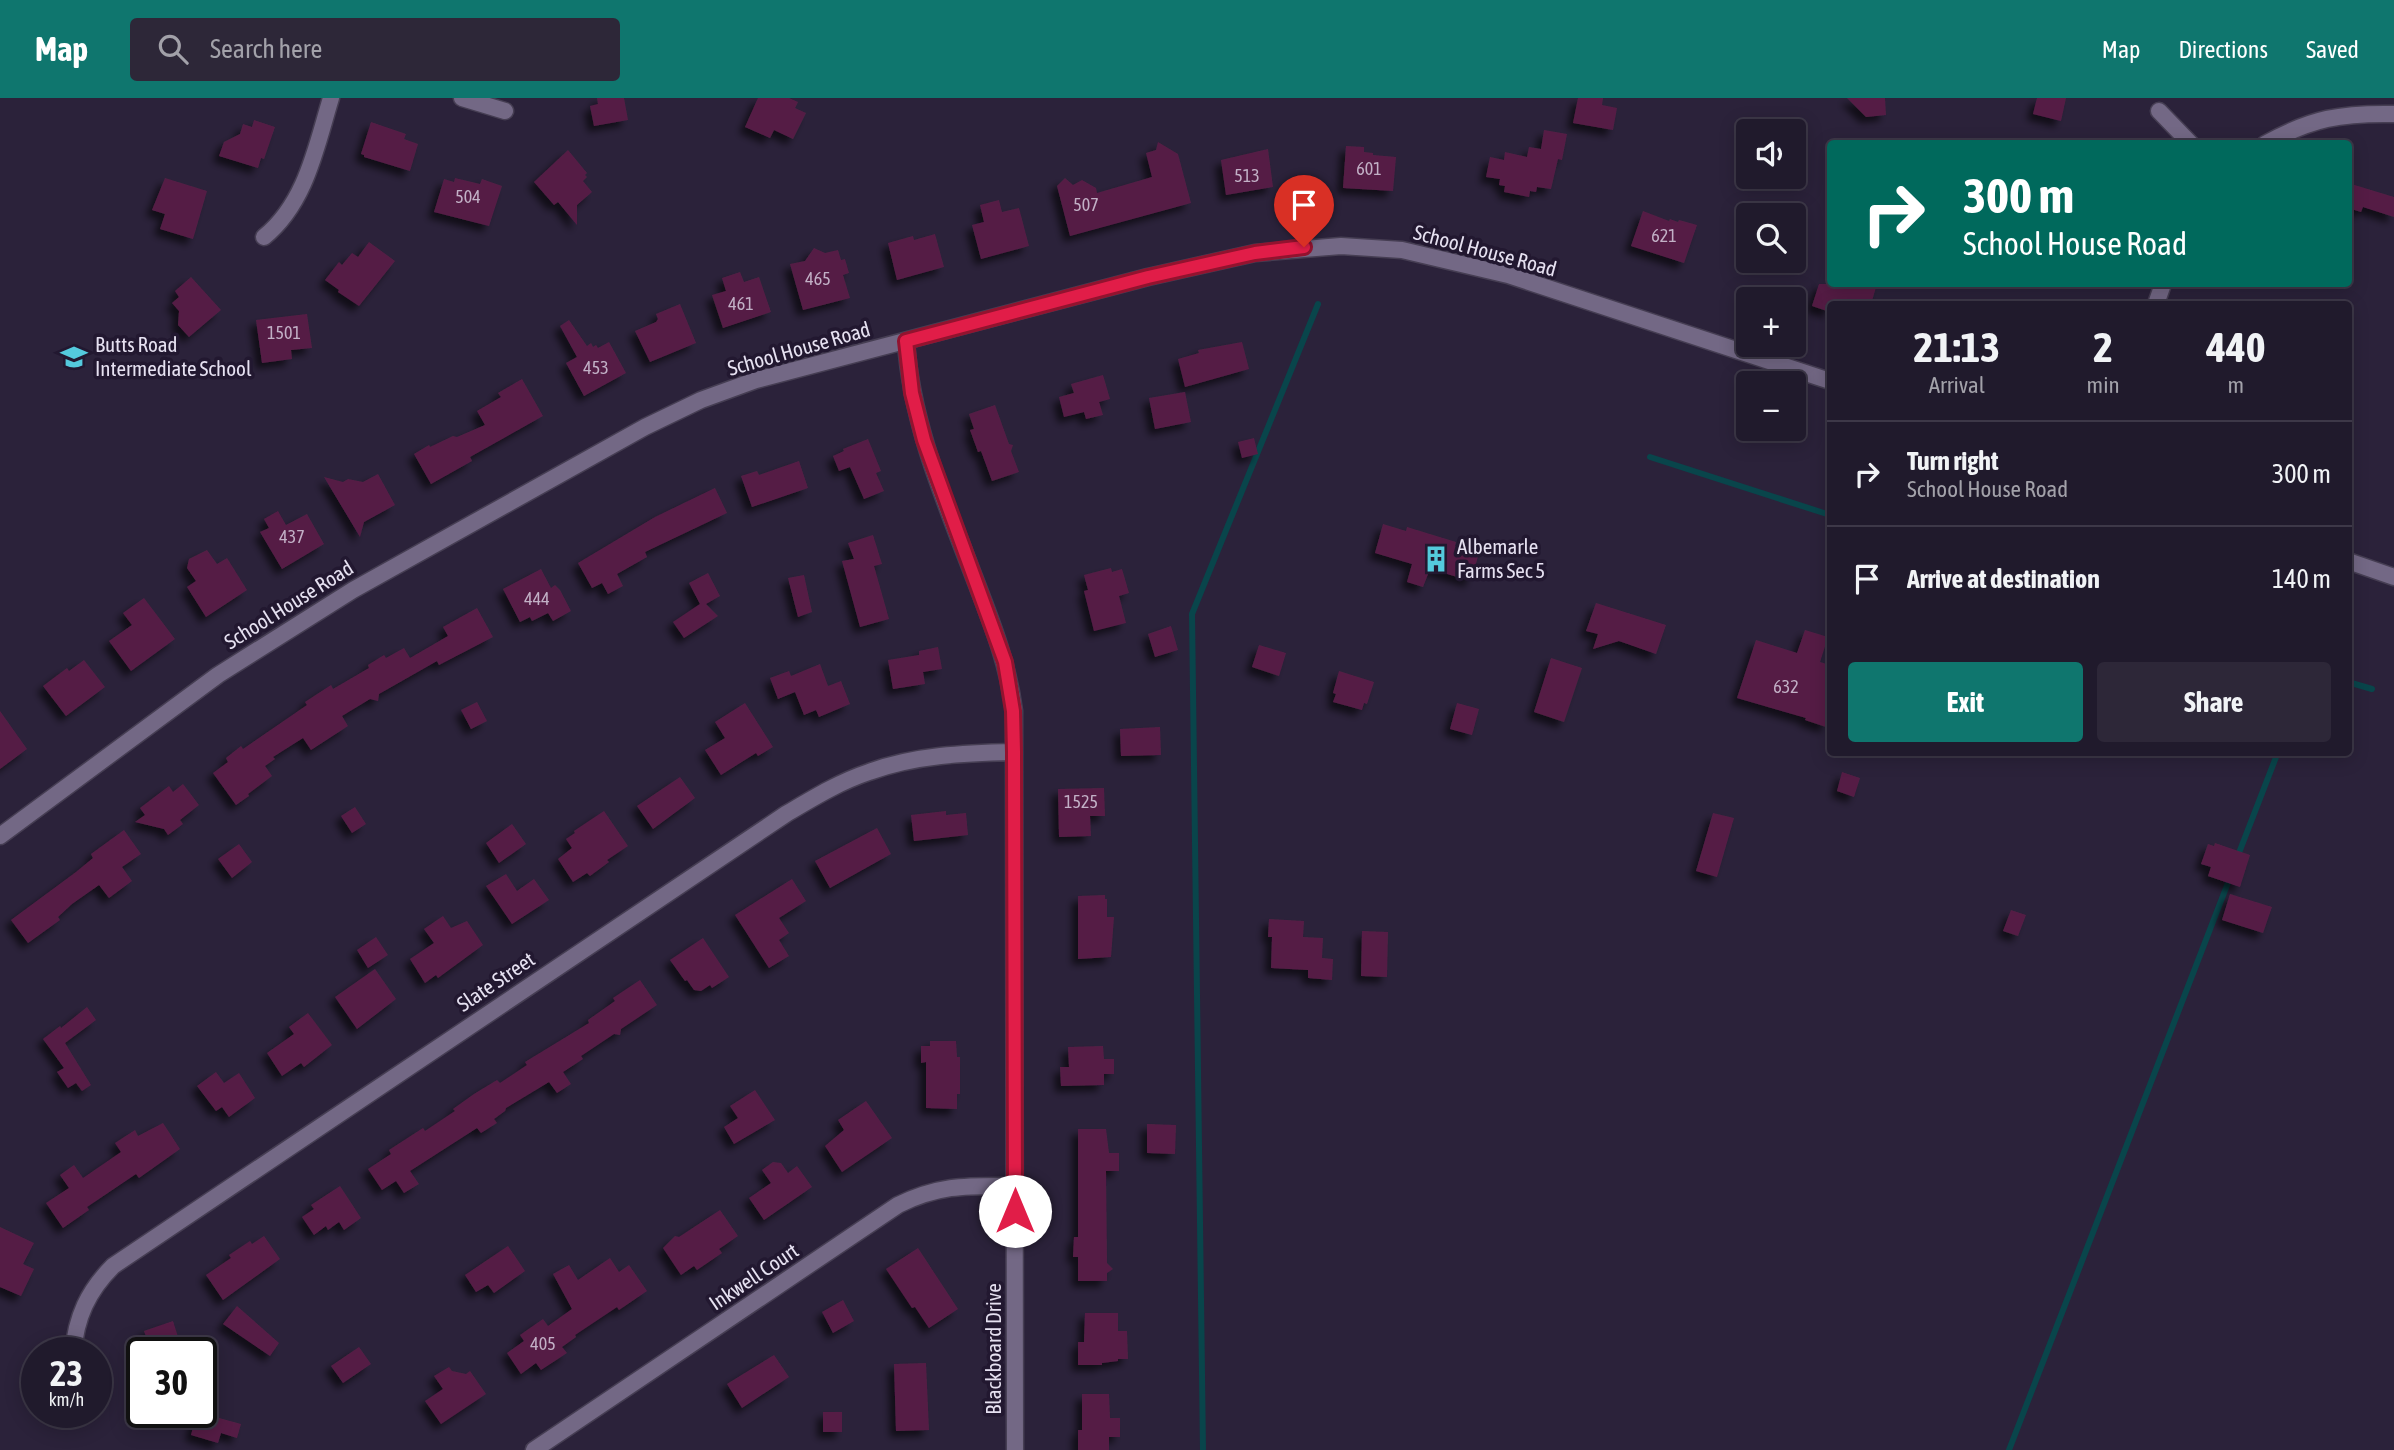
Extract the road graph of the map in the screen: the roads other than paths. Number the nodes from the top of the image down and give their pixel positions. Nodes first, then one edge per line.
1 (331, 98) edge
2 (462, 98) edge
3 (505, 111) dead end
4 (2159, 111) dead end
5 (2394, 114) edge
6 (2187, 140) edge
7 (2272, 140) edge
8 (264, 237) dead end
9 (906, 341) junction
10 (1827, 380) edge
11 (2352, 562) edge
12 (2394, 577) edge
13 (1014, 752) junction
14 (0, 836) edge
15 (1015, 1186) junction
16 (75, 1337) edge
17 (534, 1450) edge
18 (1016, 1450) edge

1 - 8 street
2 - 3 street
4 - 6 street
5 - 7 street
9 - 10 street, School House Road
9 - 13 street, Blackboard Drive
9 - 14 street, School House Road
11 - 12 street
13 - 15 street, Blackboard Drive
13 - 16 street, Slate Street
15 - 17 street, Inkwell Court
15 - 18 street, Blackboard Drive

